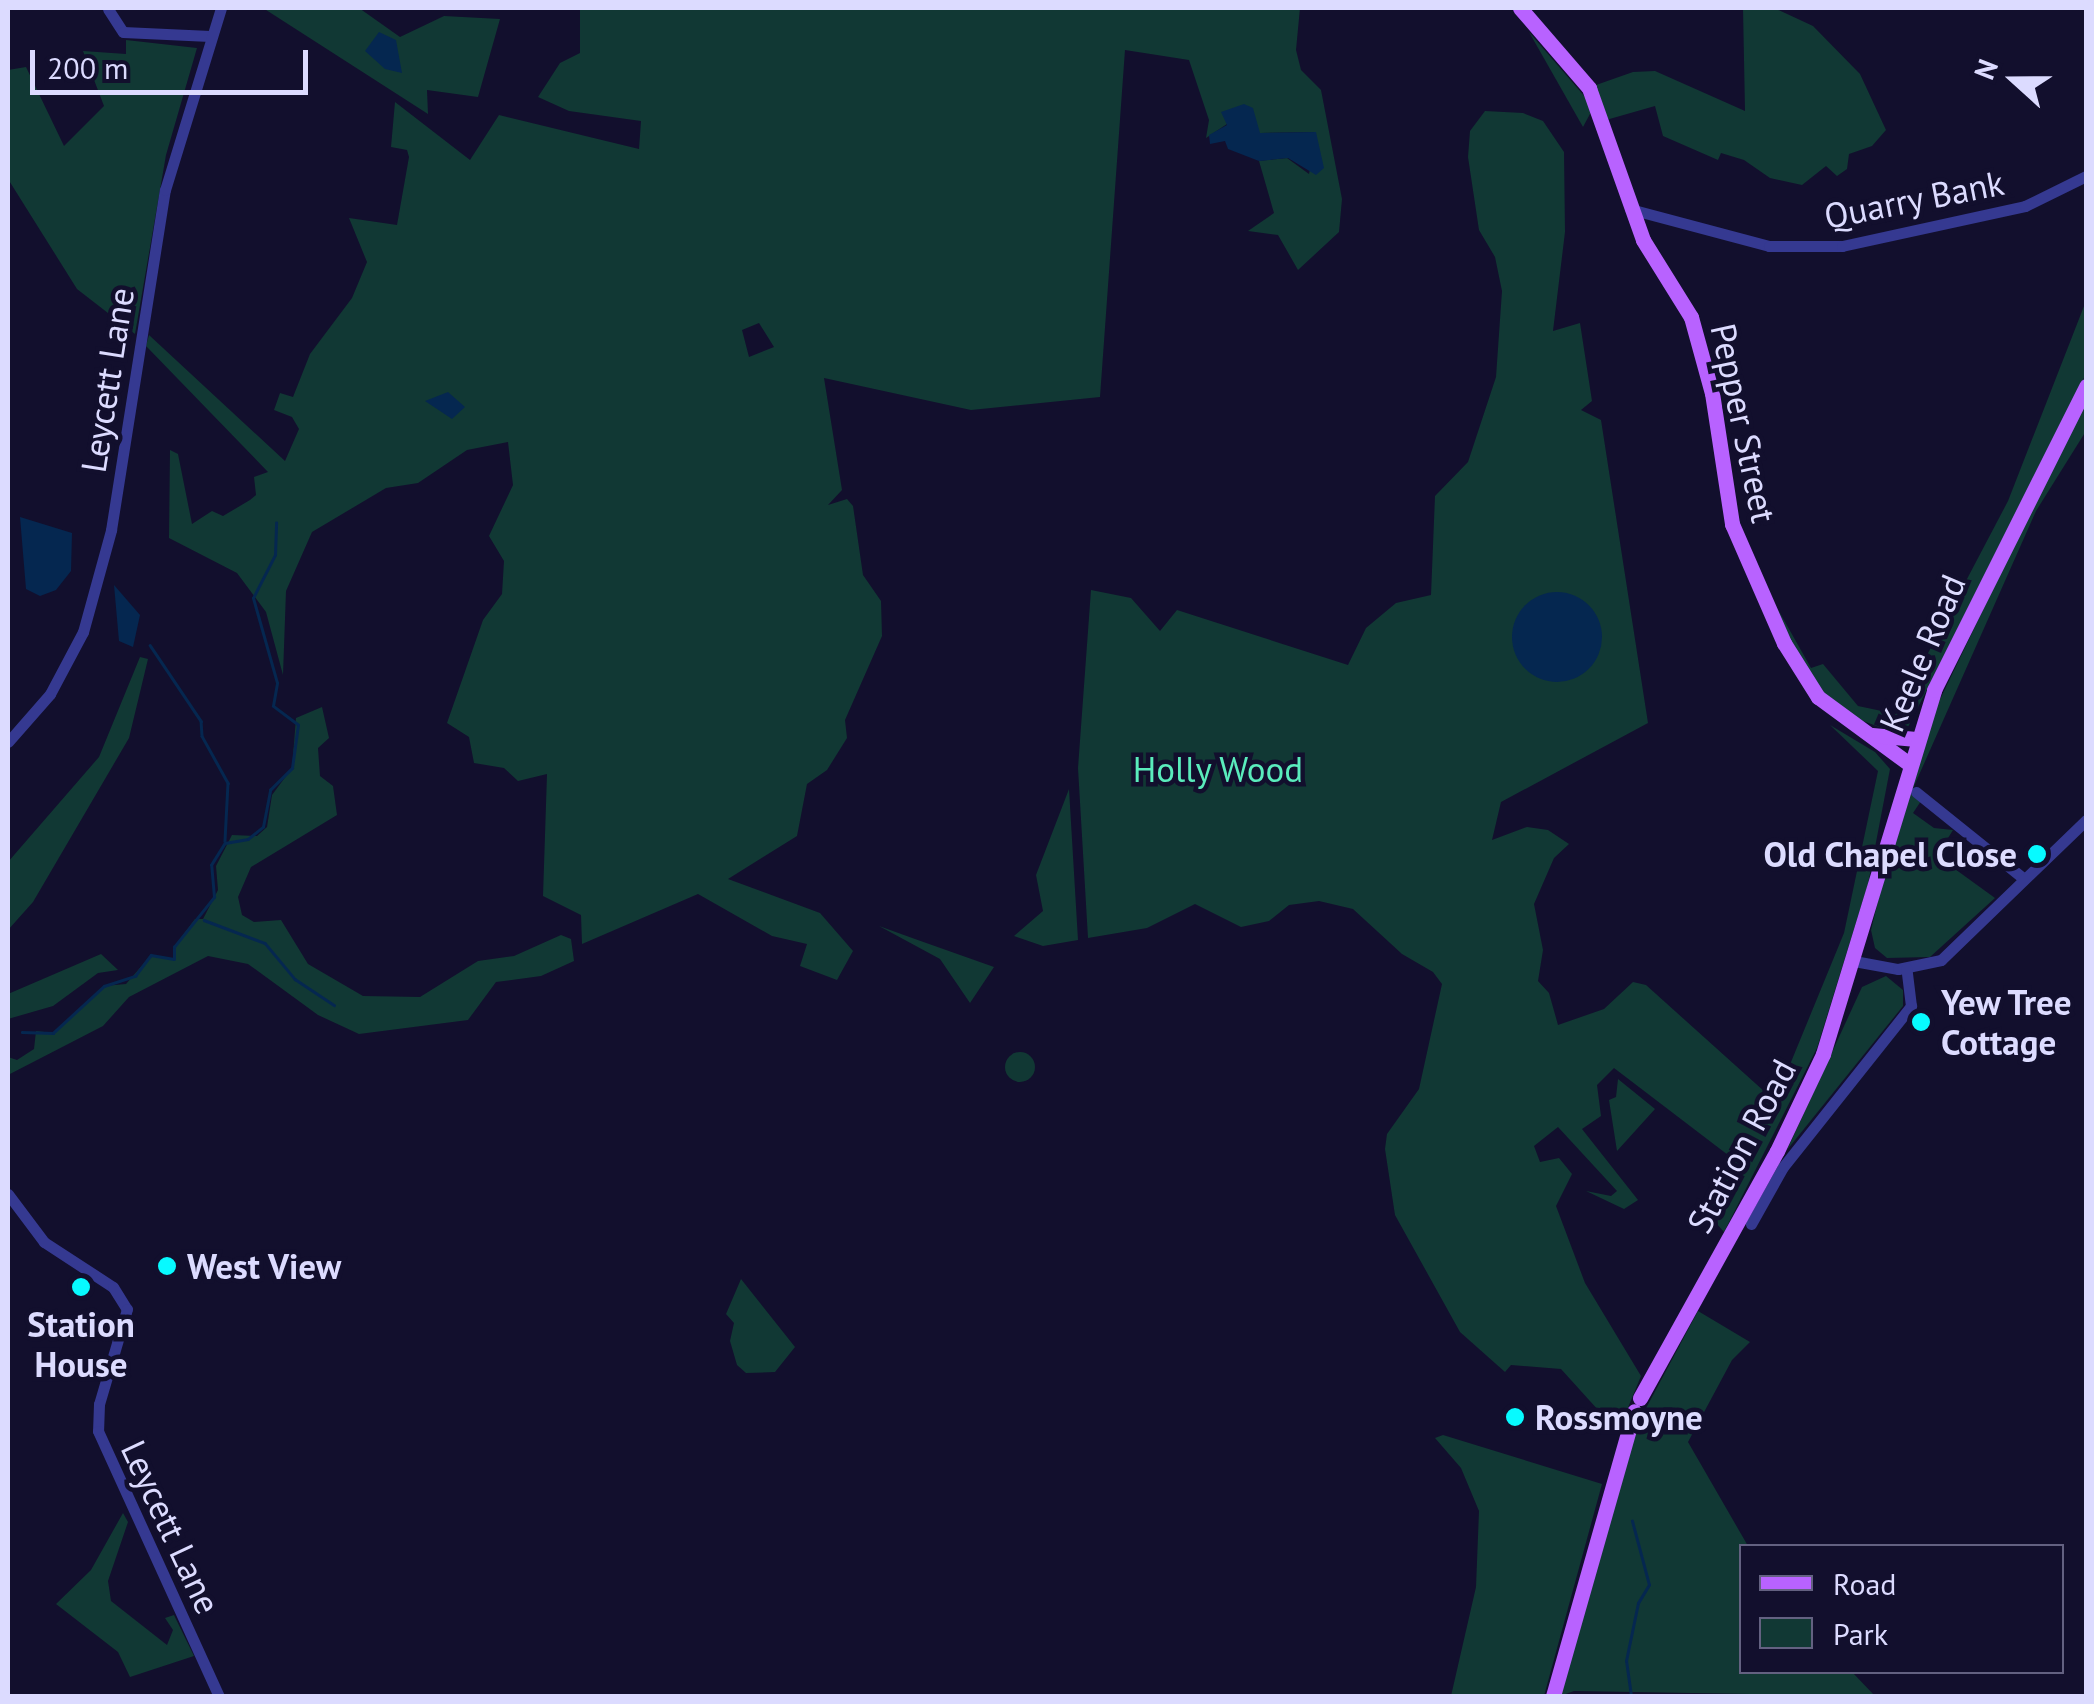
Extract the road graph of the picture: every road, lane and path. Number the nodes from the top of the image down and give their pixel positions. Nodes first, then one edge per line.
1 (221, 8) edge
2 (1520, 8) edge
3 (108, 9) edge
4 (210, 36) junction
5 (2086, 176) edge
6 (1630, 210) junction
7 (2086, 386) edge
8 (1868, 734) junction
9 (1916, 739) junction
10 (8, 742) edge
11 (1908, 763) junction
12 (1916, 792) dead end
13 (2086, 820) edge
14 (2023, 878) junction
15 (1854, 961) junction
16 (1906, 968) junction
17 (8, 1194) edge
18 (1751, 1224) dead end
19 (219, 1696) edge
20 (1553, 1696) edge

1 - 4 street, Leycett Lane
2 - 6 main road, Pepper Street
3 - 4 street
4 - 10 street, Leycett Lane
5 - 6 street, Quarry Bank
6 - 8 main road, Pepper Street
7 - 9 main road, Keele Road
8 - 9 main road
8 - 11 main road, Pepper Street
9 - 11 main road, Keele Road
11 - 15 main road, Keele Road
12 - 14 street
13 - 14 street
14 - 16 street
15 - 16 street
15 - 20 main road, Station Road
16 - 18 street, Station Road
17 - 19 street, Leycett Lane

